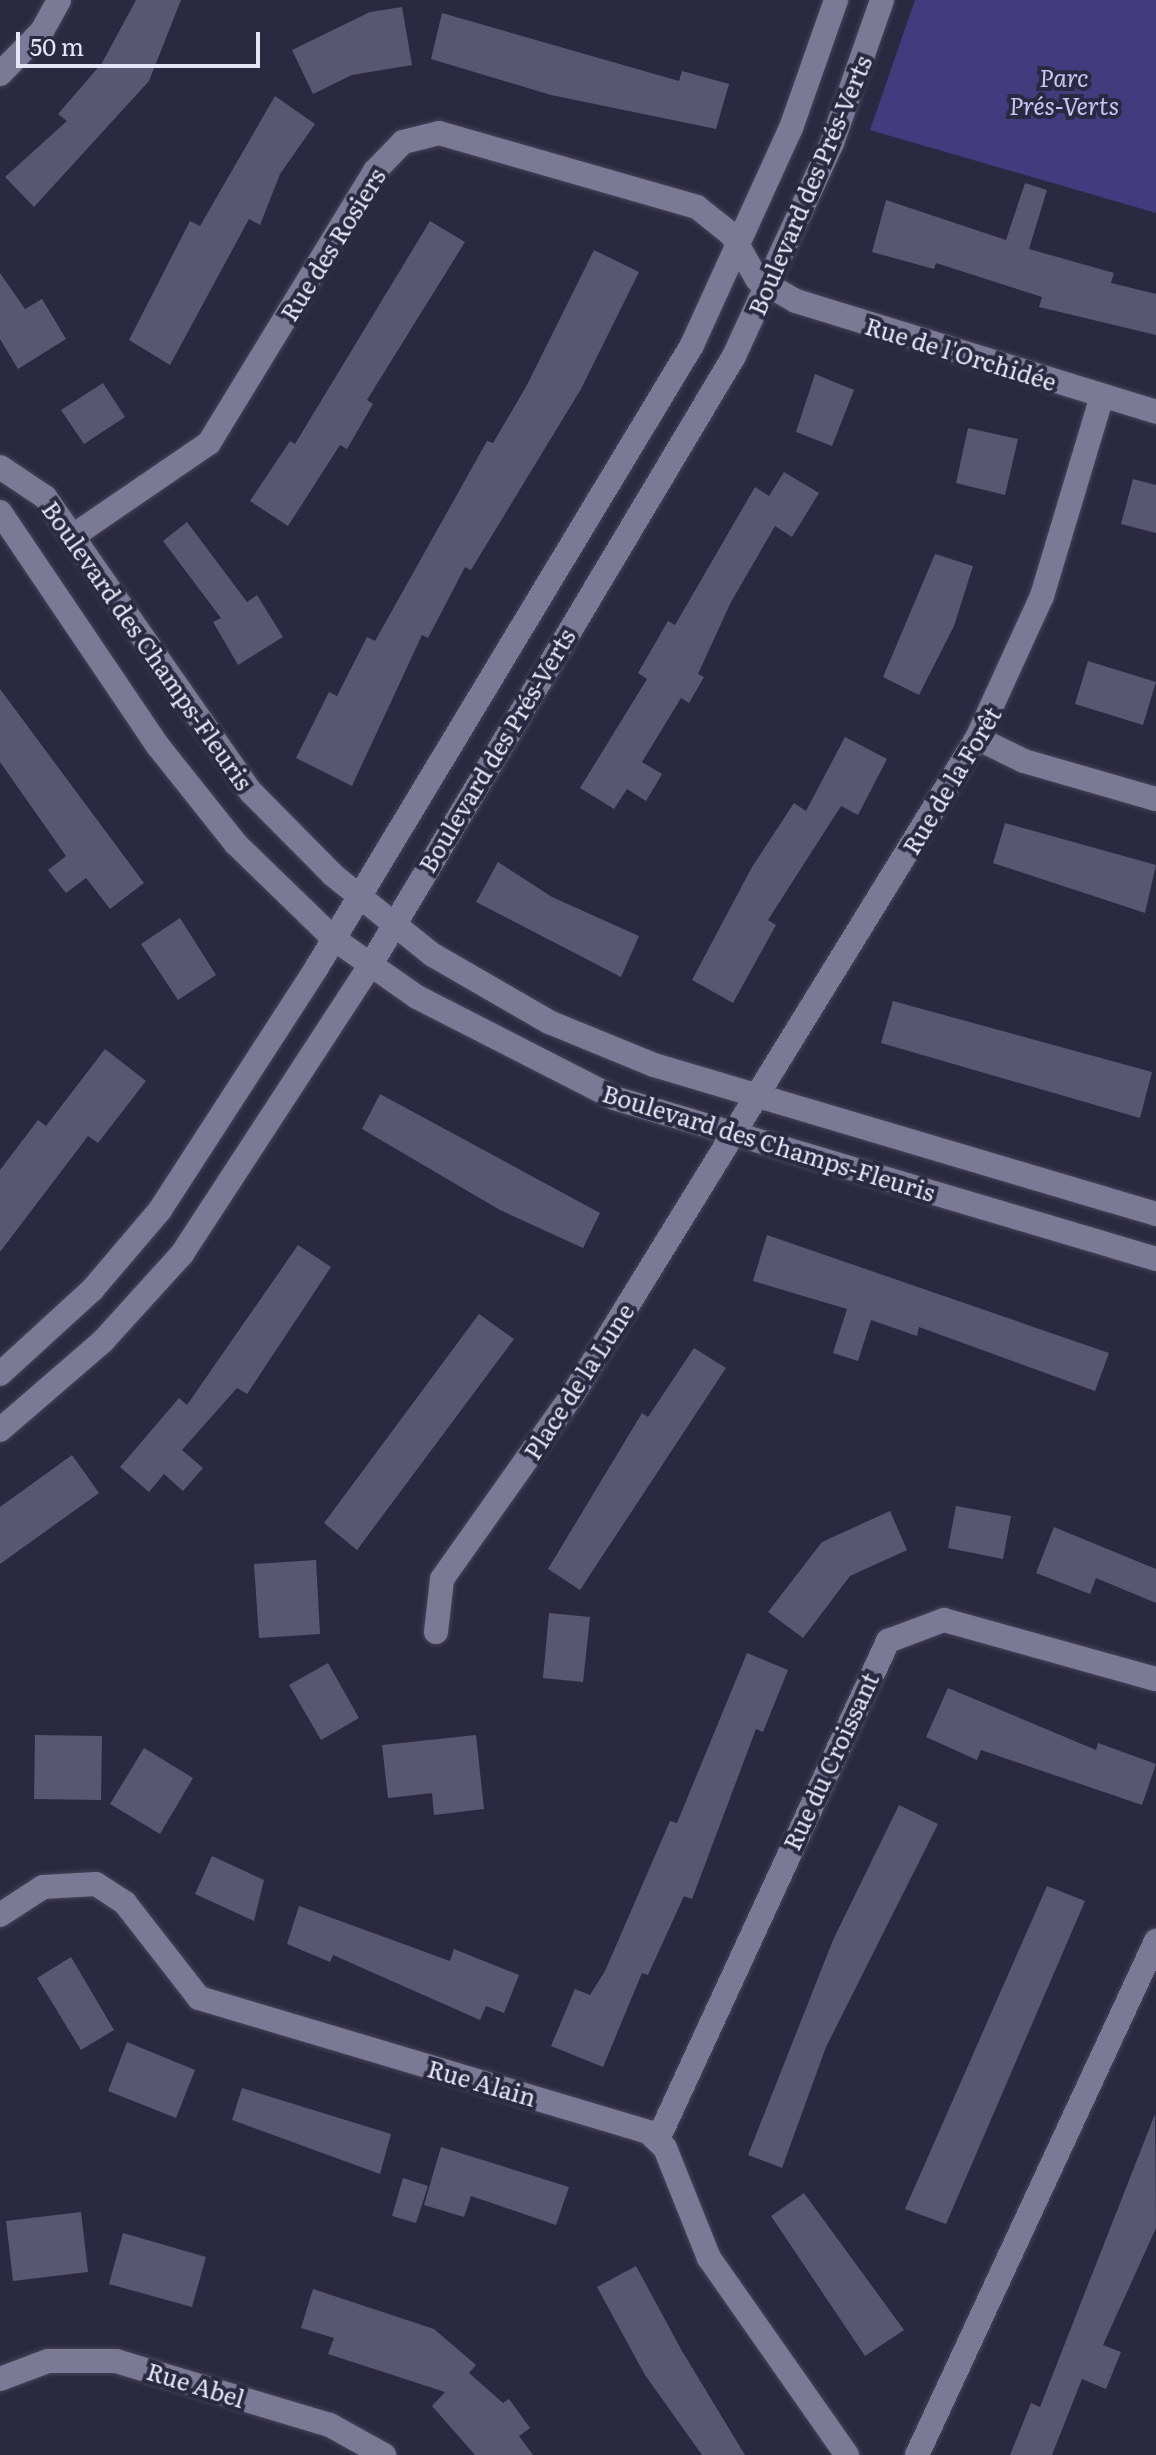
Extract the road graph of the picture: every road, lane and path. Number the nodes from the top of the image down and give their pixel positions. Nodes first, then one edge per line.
1 (59, 0) edge
2 (836, 0) edge
3 (882, 0) edge
4 (0, 74) edge
5 (741, 245) junction
6 (768, 288) junction
7 (1102, 396) junction
8 (1156, 412) edge
9 (0, 467) edge
10 (0, 512) edge
11 (73, 536) junction
12 (977, 738) junction
13 (1156, 799) edge
14 (359, 897) junction
15 (393, 924) junction
16 (334, 939) junction
17 (370, 966) junction
18 (759, 1097) junction
19 (735, 1133) junction
20 (1156, 1214) edge
21 (1156, 1259) edge
22 (0, 1374) edge
23 (0, 1430) edge
24 (436, 1632) dead end
25 (1156, 1679) edge
26 (0, 1915) edge
27 (1156, 1941) edge
28 (658, 2139) junction
29 (0, 2379) edge
30 (384, 2455) edge
31 (847, 2455) edge
32 (917, 2455) edge

1 - 4 street
2 - 5 street, Boulevard des Prés-Verts
3 - 6 street, Boulevard des Prés-Verts
5 - 6 street, Rue des Rosiers
5 - 11 street, Rue des Rosiers
5 - 14 street, Boulevard des Prés-Verts
6 - 7 street, Rue de l'Orchidée
6 - 15 street, Boulevard des Prés-Verts
7 - 8 street, Rue de l'Orchidée
7 - 12 street, Rue de la Forêt
9 - 11 street, Boulevard des Champs-Fleuris
10 - 16 street, Boulevard des Champs-Fleuris
11 - 14 street, Boulevard des Champs-Fleuris
12 - 13 street
12 - 18 street, Rue de la Forêt
14 - 15 street, Boulevard des Champs-Fleuris
14 - 16 street, Boulevard des Prés-Verts
15 - 17 street, Boulevard des Prés-Verts
15 - 18 street, Boulevard des Champs-Fleuris
16 - 17 street, Boulevard des Champs-Fleuris
16 - 22 street, Boulevard des Prés-Verts
17 - 19 street, Boulevard des Champs-Fleuris
17 - 23 street, Boulevard des Prés-Verts
18 - 19 street, Rue de la Forêt
18 - 20 street, Boulevard des Champs-Fleuris
19 - 21 street, Boulevard des Champs-Fleuris
19 - 24 street, Place de la Lune
25 - 28 street, Rue du Croissant
26 - 28 street, Rue Alain
27 - 32 street
28 - 31 street
29 - 30 street, Rue Abel

